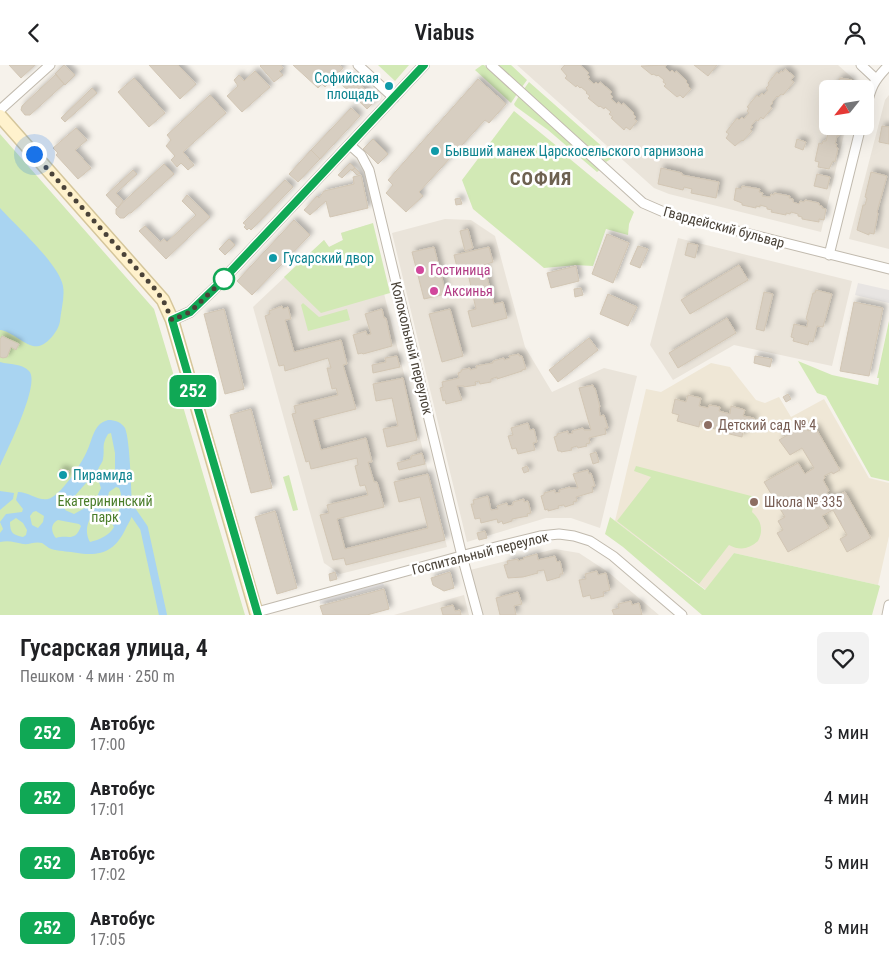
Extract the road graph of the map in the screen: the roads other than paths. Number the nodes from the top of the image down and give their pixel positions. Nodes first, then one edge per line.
1 (50, 65) edge
2 (358, 65) edge
3 (424, 65) edge
4 (491, 65) edge
5 (861, 65) edge
6 (889, 65) edge
7 (876, 79) junction
8 (874, 82) edge
9 (394, 98) junction
10 (0, 111) edge
11 (0, 116) edge
12 (859, 135) edge
13 (350, 145) junction
14 (830, 255) junction
15 (889, 269) edge
16 (172, 320) junction
17 (462, 556) junction
18 (889, 605) edge
19 (257, 614) edge
20 (478, 615) edge
21 (682, 615) edge
22 (887, 615) edge

1 - 10 street
2 - 9 street
3 - 9 street
4 - 14 street, Гвардейский бульвар
5 - 7 street
6 - 7 street
7 - 8 street
9 - 13 street
11 - 16 main road
12 - 14 street
13 - 16 street
13 - 17 street, Колокольный переулок
14 - 15 street, Гвардейский бульвар
16 - 19 main road
17 - 19 street, Госпитальный переулок
17 - 20 street, Колокольный переулок
17 - 21 street, Госпитальный переулок
18 - 22 street

